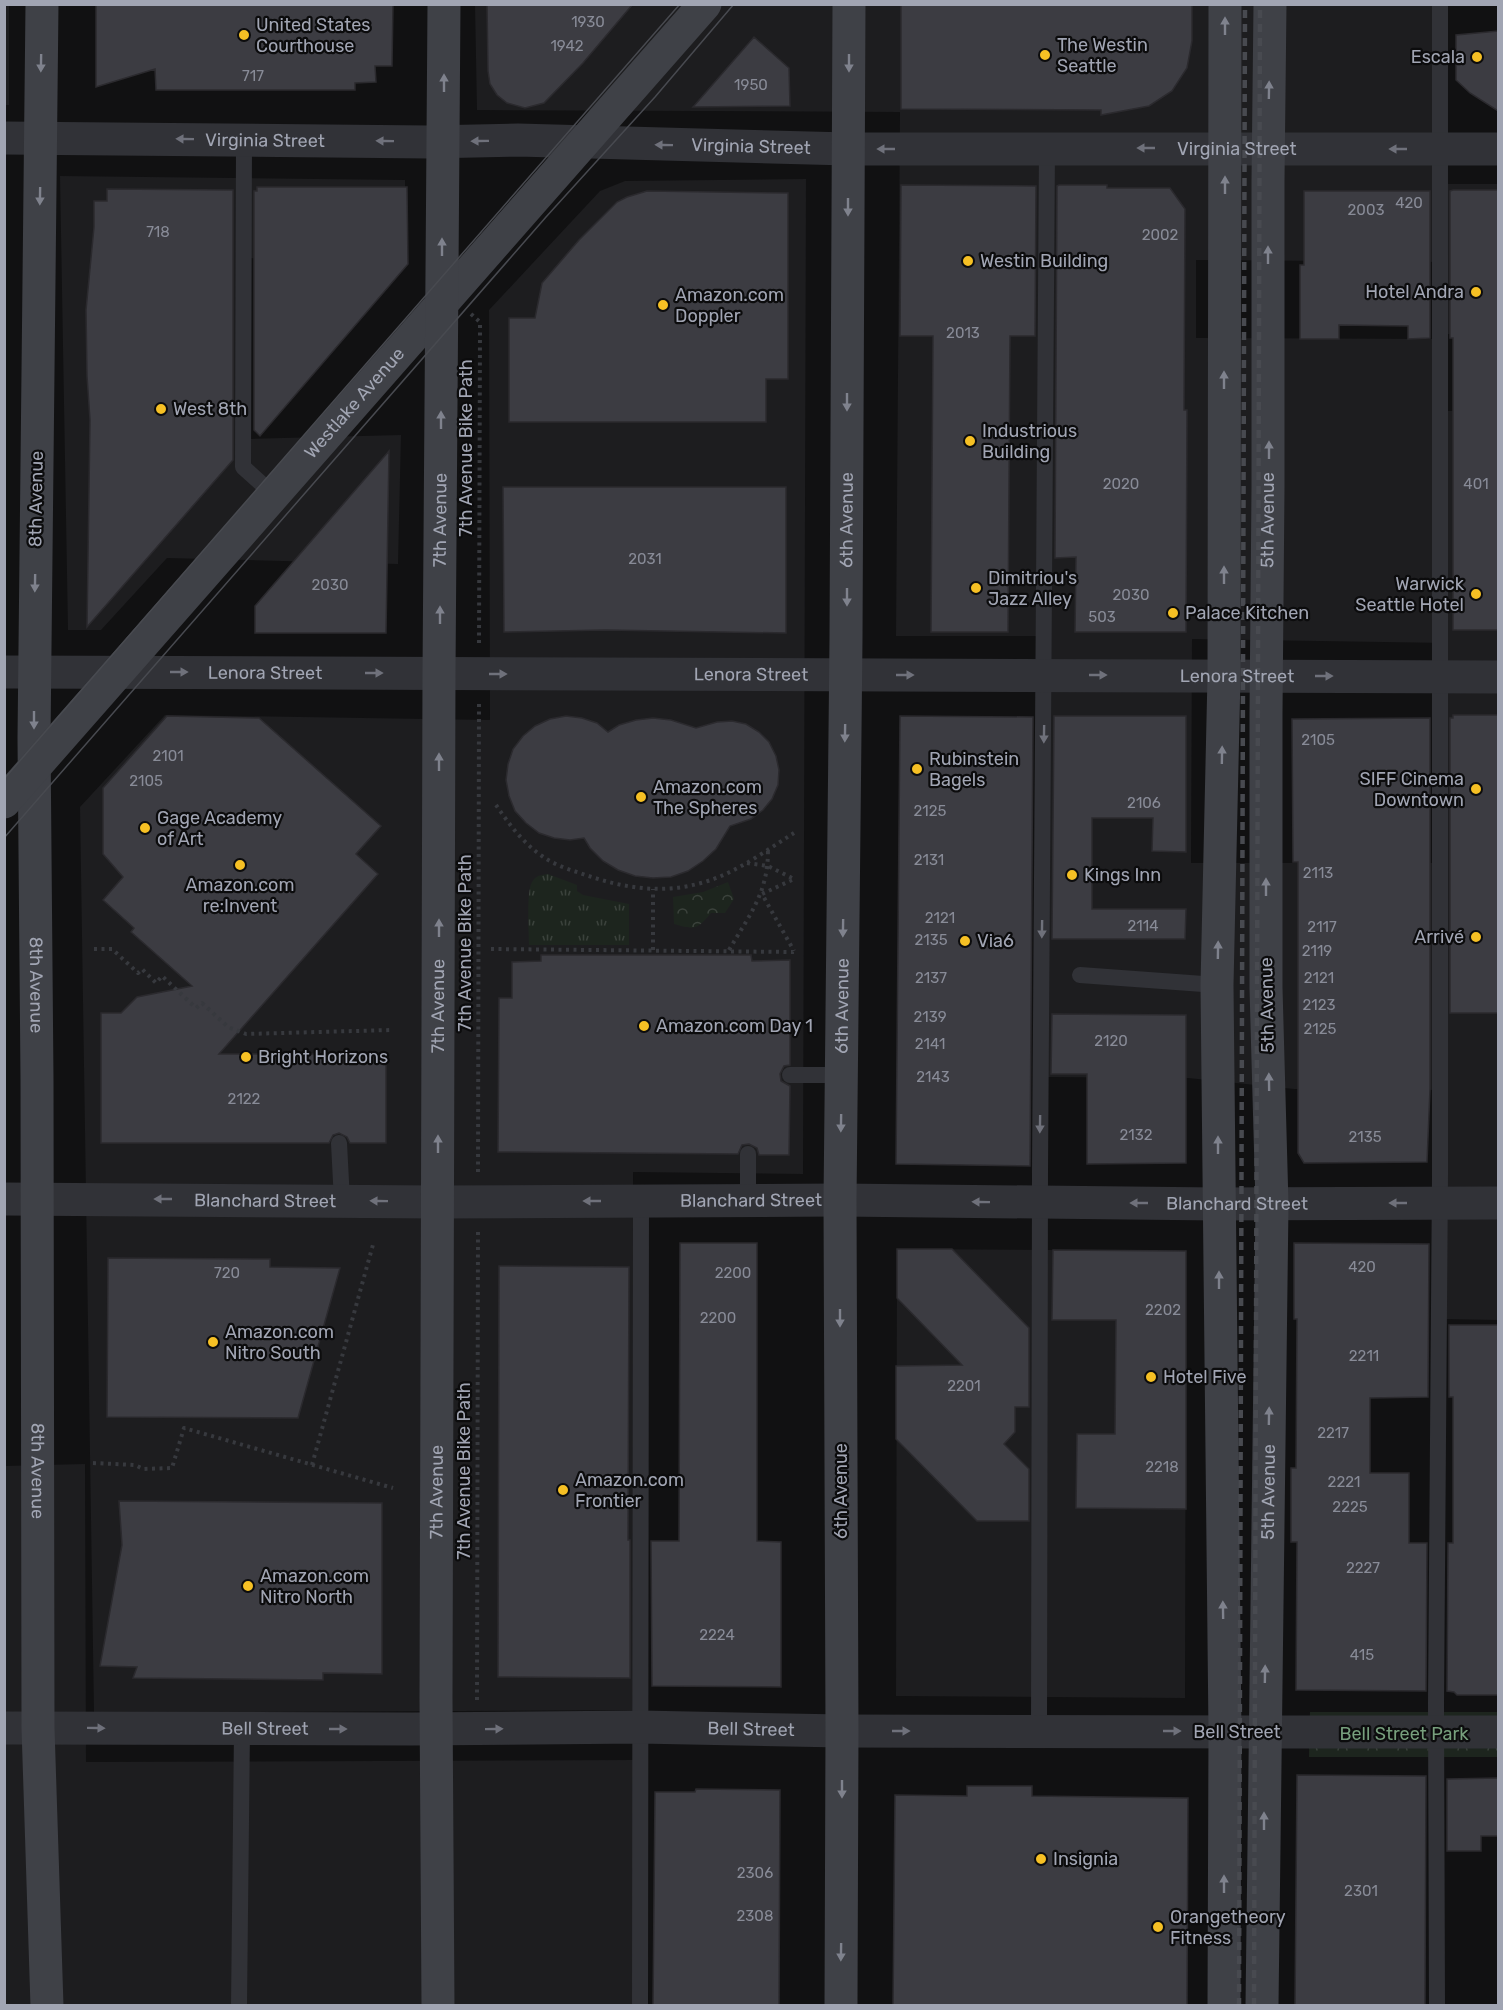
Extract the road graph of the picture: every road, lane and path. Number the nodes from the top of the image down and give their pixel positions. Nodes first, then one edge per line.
1 (42, 4) edge
2 (444, 4) edge
3 (849, 4) edge
4 (1225, 4) edge
5 (1270, 4) edge
6 (1440, 4) edge
7 (699, 7) edge
8 (4, 138) edge
9 (41, 138) junction
10 (244, 140) junction
11 (443, 142) junction
12 (583, 143) junction
13 (1047, 148) junction
14 (1225, 148) junction
15 (1268, 148) junction
16 (848, 149) junction
17 (1440, 149) junction
18 (1498, 149) edge
19 (456, 309) junction
20 (275, 496) junction
21 (479, 648) dead end
22 (19, 672) edge
23 (120, 672) junction
24 (439, 674) junction
25 (846, 675) junction
26 (1045, 675) junction
27 (1224, 676) junction
28 (1266, 676) junction
29 (1440, 677) junction
30 (1498, 677) edge
31 (479, 707) dead end
32 (34, 768) junction
33 (4, 802) edge
34 (496, 806) dead end
35 (794, 833) dead end
36 (768, 849) junction
37 (745, 863) junction
38 (768, 866) junction
39 (653, 889) junction
40 (762, 894) junction
41 (94, 949) dead end
42 (491, 949) dead end
43 (653, 950) junction
44 (729, 950) junction
45 (1080, 975) dead end
46 (1217, 985) junction
47 (392, 1030) dead end
48 (790, 1075) dead end
49 (841, 1075) junction
50 (339, 1143) dead end
51 (748, 1154) dead end
52 (478, 1179) dead end
53 (4, 1199) edge
54 (37, 1199) junction
55 (748, 1200) junction
56 (840, 1200) junction
57 (342, 1201) junction
58 (641, 1201) junction
59 (438, 1202) junction
60 (1040, 1202) junction
61 (1272, 1203) junction
62 (1440, 1203) junction
63 (1498, 1203) edge
64 (1218, 1204) junction
65 (478, 1224) dead end
66 (374, 1241) dead end
67 (93, 1463) dead end
68 (312, 1465) junction
69 (393, 1488) dead end
70 (477, 1708) dead end
71 (640, 1727) junction
72 (4, 1728) edge
73 (38, 1728) junction
74 (242, 1729) junction
75 (436, 1729) junction
76 (842, 1731) junction
77 (1040, 1731) junction
78 (1225, 1732) junction
79 (1265, 1732) junction
80 (1437, 1732) junction
81 (1498, 1732) edge
82 (46, 1965) junction
83 (30, 2006) edge
84 (47, 2006) edge
85 (239, 2006) edge
86 (438, 2006) edge
87 (640, 2006) edge
88 (841, 2006) edge
89 (1224, 2006) edge
90 (1262, 2006) edge
91 (1437, 2006) edge

1 -> 9 main road, 8th Avenue
11 -> 2 main road, 7th Avenue
3 -> 16 main road, 6th Avenue
14 -> 4 main road
15 -> 5 main road, 5th Avenue
6 - 17 lane
7 - 12 main road, Westlake Avenue
8 - 9 street, Virginia Street
10 -> 9 street, Virginia Street
9 -> 22 main road, 8th Avenue
11 -> 10 street, Virginia Street
10 - 20 lane
12 -> 11 street, Virginia Street
19 -> 11 main road, 7th Avenue
16 -> 12 street, Virginia Street
12 - 19 main road, Westlake Avenue
14 -> 13 street, Virginia Street
13 -> 16 street, Virginia Street
13 - 26 lane
14 - 15 street, Virginia Street
27 -> 14 main road
17 -> 15 street, Virginia Street
28 -> 15 main road, 5th Avenue
16 -> 25 main road, 6th Avenue
17 - 18 street, Virginia Street
17 - 29 lane
19 - 20 main road, Westlake Avenue
19 - 21 path, 7th Avenue Bike Path
24 -> 19 main road, 7th Avenue
20 - 23 main road, Westlake Avenue
22 - 23 street, Lenora Street
22 -> 32 main road, 8th Avenue
23 -> 24 street, Lenora Street
23 - 32 main road, Westlake Avenue
24 -> 25 street, Lenora Street
59 -> 24 main road, 7th Avenue
25 -> 26 street, Lenora Street
25 -> 49 main road, 6th Avenue
26 -> 27 street, Lenora Street
26 -> 60 lane
27 - 28 street, Lenora Street
46 -> 27 main road
28 -> 29 street, Lenora Street
61 -> 28 main road, 5th Avenue
29 - 30 street, Lenora Street
29 - 62 lane
31 - 52 path, 7th Avenue Bike Path
32 - 33 main road, Westlake Avenue
32 - 54 main road, 8th Avenue
34 - 39 path
35 - 36 path
36 - 37 path
36 - 38 path
37 - 38 path
37 - 39 path
38 - 40 path
38 - 40 path
39 - 43 path
40 - 44 path
40 - 44 path
41 - 47 path
42 - 43 path
43 - 44 path
45 - 46 lane
64 -> 46 main road
48 - 49 lane
49 -> 56 main road, 6th Avenue
50 - 57 lane
51 - 55 lane
53 - 54 street, Blanchard Street
57 -> 54 street, Blanchard Street
54 - 73 main road, 8th Avenue
55 - 56 street, Blanchard Street
55 - 58 street, Blanchard Street
60 -> 56 street, Blanchard Street
56 -> 76 main road, 6th Avenue
59 -> 57 street, Blanchard Street
58 -> 59 street, Blanchard Street
58 - 71 lane
59 - 75 main road, 7th Avenue
64 -> 60 street, Blanchard Street
60 - 77 lane
62 -> 61 street, Blanchard Street
61 - 64 street, Blanchard Street
79 -> 61 main road, 5th Avenue
62 - 63 street, Blanchard Street
62 - 80 lane
78 -> 64 main road
65 - 70 path, 7th Avenue Bike Path
66 - 68 path
67 - 68 path
68 - 69 path
75 -> 71 street, Bell Street
71 - 76 street, Bell Street
71 - 87 lane
72 - 73 street, Bell Street
73 -> 74 street, Bell Street
73 - 82 main road, 8th Avenue
74 -> 75 street, Bell Street
74 - 85 lane
75 - 86 main road, 7th Avenue
76 -> 77 street, Bell Street
76 -> 88 main road, 6th Avenue
77 -> 78 street, Bell Street
78 - 79 street, Bell Street
89 -> 78 main road
79 - 80 street, Bell Street
90 -> 79 main road, 5th Avenue
80 - 81 street, Bell Street
80 - 91 lane
82 - 83 main road
82 - 84 main road, 8th Avenue

